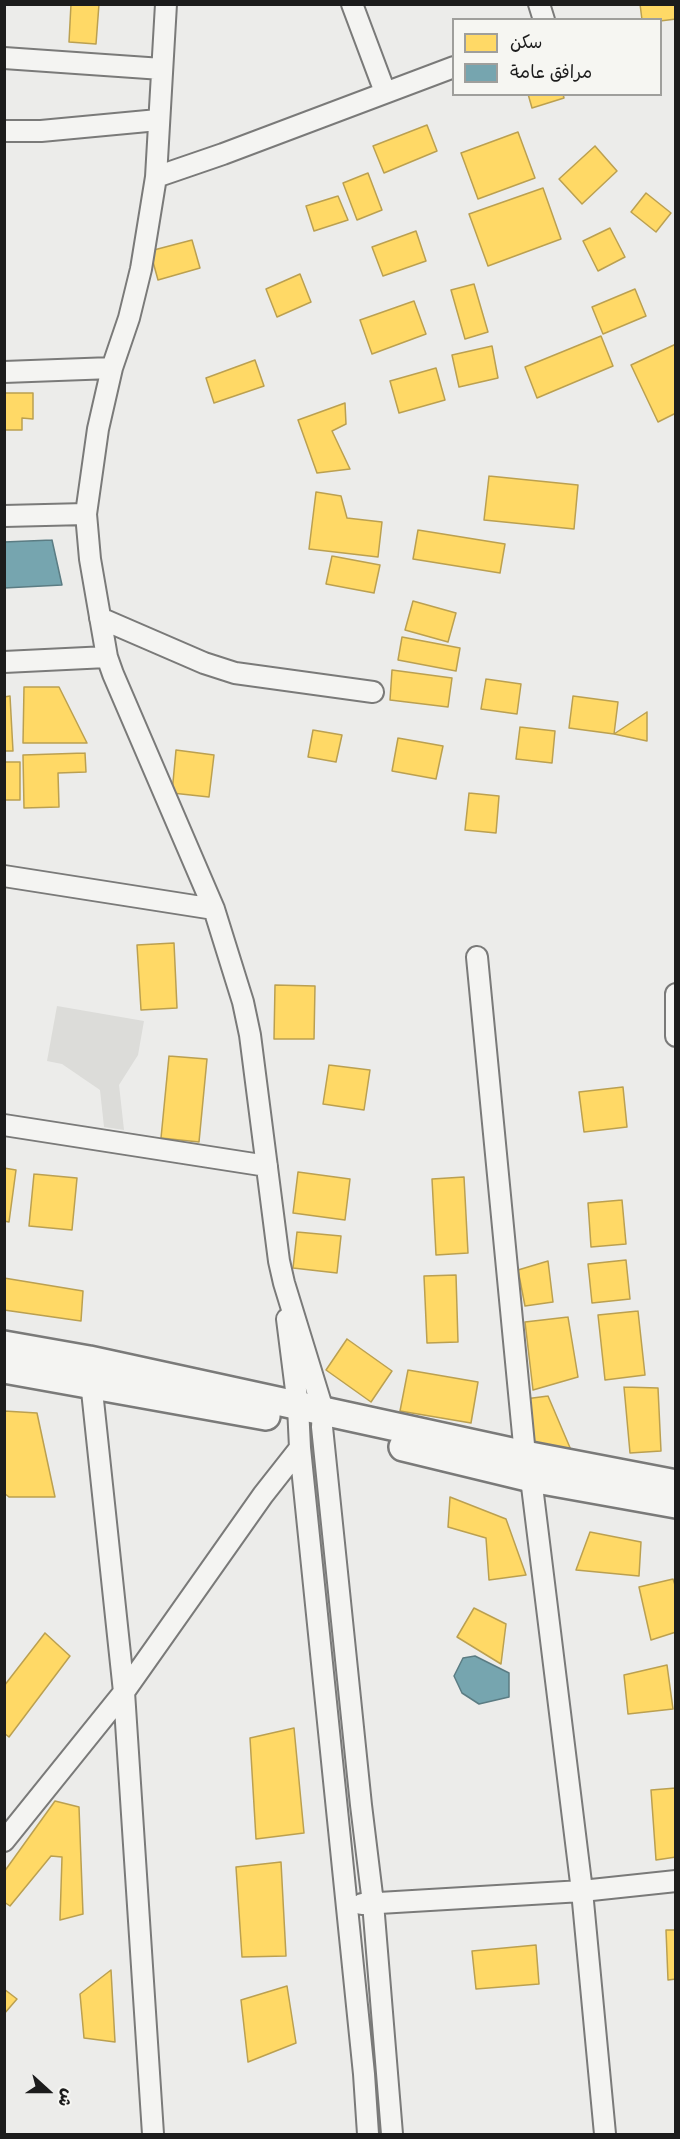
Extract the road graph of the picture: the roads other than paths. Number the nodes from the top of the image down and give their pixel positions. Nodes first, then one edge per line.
1 (166, 4) edge
2 (352, 4) edge
3 (4, 58) edge
4 (452, 67) edge
5 (162, 69) junction
6 (385, 92) junction
7 (158, 120) junction
8 (4, 131) edge
9 (156, 177) junction
10 (112, 368) junction
11 (4, 372) edge
12 (86, 514) junction
13 (4, 516) edge
14 (100, 618) junction
15 (107, 657) junction
16 (4, 662) edge
17 (373, 692) dead end
18 (4, 876) edge
19 (214, 909) junction
20 (477, 957) dead end
21 (675, 994) edge
22 (675, 1036) edge
23 (4, 1125) edge
24 (267, 1166) junction
25 (4, 1345) edge
26 (4, 1369) edge
27 (90, 1372) junction
28 (308, 1423) junction
29 (528, 1467) junction
30 (675, 1484) edge
31 (675, 1504) edge
32 (124, 1692) junction
33 (4, 1841) edge
34 (675, 1881) edge
35 (582, 1891) junction
36 (373, 1903) junction
37 (347, 1904) junction
38 (387, 2073) junction
39 (364, 2074) junction
40 (153, 2134) edge
41 (368, 2134) edge
42 (392, 2134) edge
43 (605, 2134) edge

1 - 5 street
2 - 6 street
3 - 5 street
4 - 6 street
5 - 7 street
6 - 9 street
7 - 8 street
7 - 9 street
9 - 10 street
10 - 11 street
10 - 12 street
12 - 13 street
12 - 14 street
14 - 15 street
14 - 17 street
15 - 16 street
15 - 19 street
18 - 19 street
19 - 24 street
20 - 29 street
21 - 22 street
23 - 24 street
24 - 28 street
25 - 27 main road
26 - 27 main road
27 - 28 main road
27 - 32 street
28 - 29 main road
28 - 32 street
28 - 36 street
28 - 37 street
29 - 30 main road
29 - 31 main road
29 - 35 street
32 - 33 street
32 - 40 street
34 - 35 street
35 - 36 street
35 - 43 street
36 - 37 street
36 - 38 street
37 - 39 street
38 - 39 street
38 - 42 street
39 - 41 street

